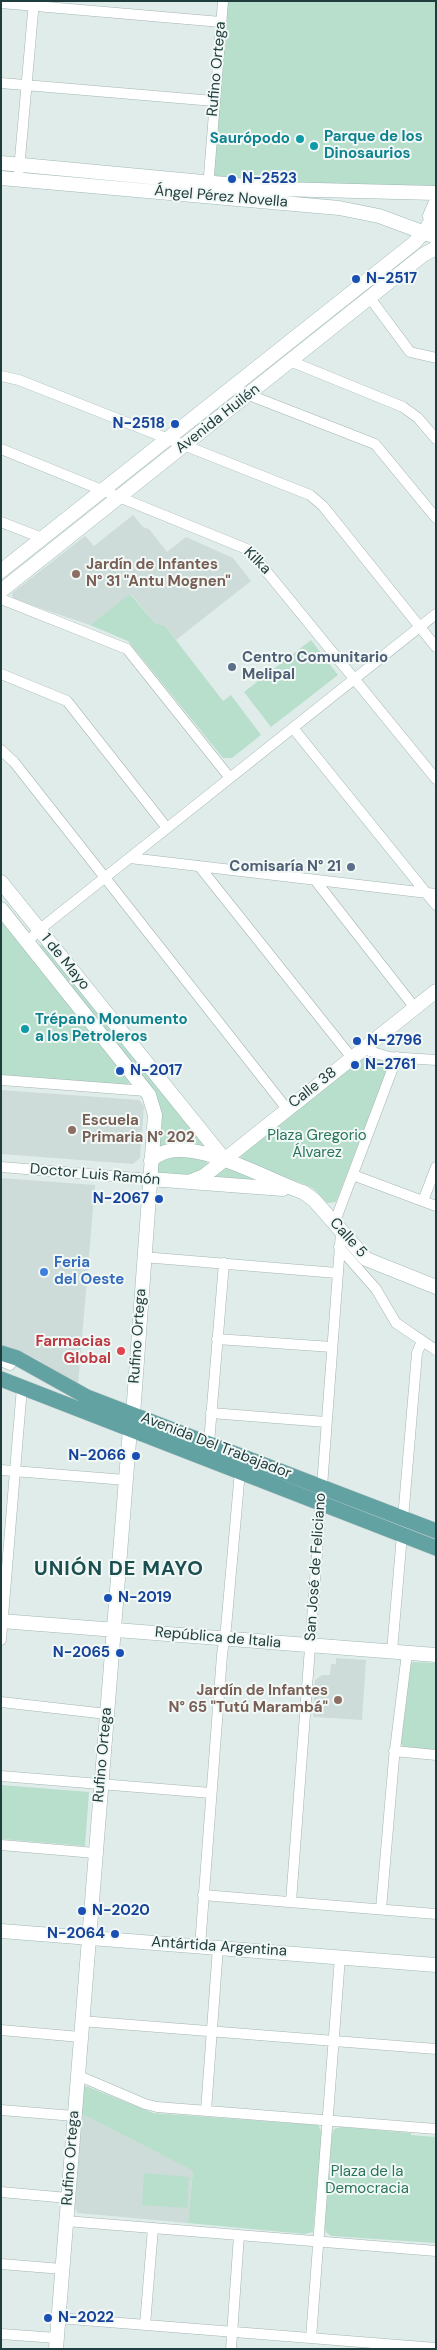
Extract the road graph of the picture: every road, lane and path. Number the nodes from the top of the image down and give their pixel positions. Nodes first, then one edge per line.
1 (222, 1) edge
2 (1, 3) edge
3 (34, 3) edge
4 (221, 22) junction
5 (1, 83) edge
6 (27, 85) junction
7 (214, 101) junction
8 (1, 163) edge
9 (20, 165) junction
10 (1, 178) edge
11 (19, 179) junction
12 (207, 189) junction
13 (436, 193) edge
14 (436, 202) edge
15 (431, 231) edge
16 (436, 248) edge
17 (370, 298) junction
18 (436, 358) edge
19 (290, 362) junction
20 (1, 376) edge
21 (234, 385) junction
22 (248, 394) junction
23 (168, 438) junction
24 (436, 439) edge
25 (185, 445) junction
26 (1, 449) edge
27 (103, 490) junction
28 (120, 496) junction
29 (436, 518) edge
30 (1, 522) edge
31 (42, 538) junction
32 (1, 571) edge
33 (1, 591) edge
34 (1, 599) edge
35 (436, 614) edge
36 (420, 627) junction
37 (436, 647) edge
38 (1, 674) edge
39 (355, 678) junction
40 (293, 728) junction
41 (1, 750) edge
42 (230, 778) junction
43 (436, 779) edge
44 (167, 828) junction
45 (130, 858) junction
46 (199, 866) junction
47 (105, 877) junction
48 (315, 880) junction
49 (1, 882) edge
50 (430, 893) edge
51 (436, 905) edge
52 (1, 909) edge
53 (40, 930) junction
54 (28, 942) junction
55 (436, 991) edge
56 (415, 1008) junction
57 (363, 1049) junction
58 (397, 1057) junction
59 (352, 1058) junction
60 (436, 1060) edge
61 (1, 1080) edge
62 (146, 1091) junction
63 (287, 1109) junction
64 (224, 1160) junction
65 (151, 1161) junction
66 (1, 1167) edge
67 (436, 1167) edge
68 (353, 1175) junction
69 (150, 1179) junction
70 (189, 1182) junction
71 (296, 1190) junction
72 (423, 1201) junction
73 (436, 1206) edge
74 (338, 1228) junction
75 (339, 1248) junction
76 (143, 1257) junction
77 (224, 1263) junction
78 (337, 1273) junction
79 (436, 1288) edge
80 (217, 1339) junction
81 (422, 1341) junction
82 (332, 1347) junction
83 (436, 1350) edge
84 (1, 1352) edge
85 (1, 1357) edge
86 (1, 1362) edge
87 (1, 1371) edge
88 (1, 1378) edge
89 (22, 1387) junction
90 (211, 1413) junction
91 (131, 1422) junction
92 (326, 1422) junction
93 (209, 1443) junction
94 (1, 1470) edge
95 (15, 1471) junction
96 (240, 1471) junction
97 (126, 1480) junction
98 (322, 1487) junction
99 (321, 1503) junction
100 (403, 1519) junction
101 (436, 1530) edge
102 (402, 1535) junction
103 (436, 1548) edge
104 (2, 1621) edge
105 (114, 1629) junction
106 (224, 1638) junction
107 (1, 1640) edge
108 (310, 1645) junction
109 (392, 1652) junction
110 (407, 1653) junction
111 (436, 1655) edge
112 (1, 1702) edge
113 (107, 1714) junction
114 (394, 1751) junction
115 (436, 1755) edge
116 (1, 1776) edge
117 (101, 1785) junction
118 (211, 1793) junction
119 (1, 1846) edge
120 (95, 1853) junction
121 (203, 1895) junction
122 (291, 1902) junction
123 (381, 1909) junction
124 (436, 1914) edge
125 (1, 1931) edge
126 (88, 1938) junction
127 (200, 1946) junction
128 (218, 1947) junction
129 (340, 1957) junction
130 (436, 1965) edge
131 (82, 2021) junction
132 (1, 2030) edge
133 (212, 2031) junction
134 (80, 2037) junction
135 (334, 2041) junction
136 (436, 2049) edge
137 (77, 2075) junction
138 (1, 2110) edge
139 (206, 2111) junction
140 (74, 2116) junction
141 (328, 2120) junction
142 (436, 2129) edge
143 (1, 2192) edge
144 (68, 2198) junction
145 (66, 2221) junction
146 (153, 2228) junction
147 (239, 2235) junction
148 (318, 2241) junction
149 (436, 2251) edge
150 (1, 2264) edge
151 (62, 2270) junction
152 (58, 2318) junction
153 (145, 2325) junction
154 (232, 2332) junction
155 (1, 2334) edge
156 (311, 2338) junction
157 (56, 2344) edge
158 (389, 2346) edge
159 (436, 2348) edge
160 (231, 2349) edge

1 - 4 street, Rufino Ortega
2 - 3 street
3 - 4 street
3 - 6 street
4 - 7 street, Rufino Ortega
5 - 6 street
6 - 7 street
6 - 9 street
7 - 12 street, Rufino Ortega
8 - 9 main road, Ángel Pérez Novella
9 - 11 street
9 - 12 main road, Ángel Pérez Novella
10 - 11 main road, Ángel Pérez Novella
11 - 12 main road, Ángel Pérez Novella
12 - 13 main road, Ángel Pérez Novella
12 - 15 main road, Ángel Pérez Novella
14 - 15 main road
15 - 21 main road, Avenida Huilén
16 - 17 main road, Avenida Huilén
17 - 18 street
17 - 19 main road, Avenida Huilén
19 - 22 main road, Avenida Huilén
19 - 24 street
20 - 23 street
21 - 22 street
21 - 23 main road, Avenida Huilén
22 - 25 main road, Avenida Huilén
22 - 29 street
23 - 25 street
23 - 27 main road, Avenida Huilén
25 - 28 main road, Avenida Huilén
25 - 36 street
26 - 27 street, Kilka
27 - 28 street, Kilka
27 - 31 main road, Avenida Huilén
28 - 33 main road, Avenida Huilén
28 - 39 street, Kilka
30 - 31 street
31 - 32 main road, Avenida Huilén
34 - 42 street
35 - 36 street
36 - 37 street
36 - 39 street
38 - 44 street
39 - 40 street
39 - 43 street, Kilka
40 - 42 street
40 - 50 street
41 - 47 street
42 - 44 street
44 - 45 street
45 - 46 street
45 - 47 street
46 - 48 street
46 - 59 street
47 - 53 street
47 - 63 street
48 - 50 street
48 - 56 street
49 - 53 main road, 1 de Mayo
50 - 51 street
52 - 54 main road, 1 de Mayo
53 - 54 street
53 - 64 main road, 1 de Mayo
54 - 62 main road, 1 de Mayo
55 - 56 main road, Calle 38
56 - 57 main road, Calle 38
57 - 58 street
57 - 59 main road, Calle 38
58 - 60 street
58 - 68 street, San José de Feliciano
59 - 63 main road, Calle 38
61 - 62 street
62 - 65 main road, 1 de Mayo
63 - 64 main road, Calle 38
64 - 65 main road, Calle 5
64 - 70 main road, Calle 38
64 - 71 main road, Calle 5
65 - 69 main road, Rufino Ortega
66 - 69 street, Doctor Luis Ramón
67 - 72 street
68 - 72 street
68 - 74 street, San José de Feliciano
69 - 70 main road, Doctor Luis Ramón
69 - 76 main road, Rufino Ortega
70 - 71 main road, Calle 5
71 - 74 main road, Calle 5
72 - 73 street
74 - 75 street, San José de Feliciano
74 - 79 main road, Calle 5
75 - 78 street, San José de Feliciano
75 - 81 street
76 - 77 street
76 - 91 main road, Rufino Ortega
77 - 78 street
77 - 80 street
78 - 82 street, San José de Feliciano
80 - 82 street
80 - 90 street
81 - 83 street
81 - 100 street
82 - 92 street, San José de Feliciano
84 - 91 main road, Avenida Del Trabajador
85 - 86 street
87 - 88 street
88 - 89 main road, Avenida Del Trabajador
89 - 91 main road, Avenida Del Trabajador
89 - 95 street
90 - 92 street
90 - 93 street
91 - 93 main road, Avenida Del Trabajador
91 - 96 main road, Avenida Del Trabajador
91 - 97 main road, Rufino Ortega
92 - 98 street, San José de Feliciano
93 - 98 main road, Avenida Del Trabajador
94 - 95 street
95 - 97 street
95 - 104 street
96 - 99 main road, Avenida Del Trabajador
96 - 106 street
97 - 105 main road, Rufino Ortega
98 - 99 street, San José de Feliciano
98 - 100 main road, Avenida Del Trabajador
99 - 102 main road, Avenida Del Trabajador
99 - 108 street, San José de Feliciano
100 - 101 main road, Avenida Del Trabajador
102 - 103 main road, Avenida Del Trabajador
102 - 109 street
104 - 105 main road, República de Italia
104 - 107 street
105 - 106 main road, República de Italia
105 - 113 main road, Rufino Ortega
106 - 108 main road, República de Italia
106 - 118 street
108 - 109 main road, República de Italia
108 - 122 street, San José de Feliciano
109 - 110 main road, República de Italia
110 - 111 main road, República de Italia
110 - 114 street
112 - 113 street
113 - 117 main road, Rufino Ortega
114 - 115 street
114 - 123 street
116 - 117 street
117 - 118 street
117 - 120 main road, Rufino Ortega
118 - 121 street
119 - 120 street
120 - 126 main road, Rufino Ortega
121 - 122 street
121 - 127 street
122 - 123 street
123 - 124 street
125 - 126 main road, Antártida Argentina
126 - 127 main road, Antártida Argentina
126 - 131 main road, Rufino Ortega
127 - 128 main road, Antártida Argentina
128 - 129 main road, Antártida Argentina
128 - 133 street
129 - 130 main road, Antártida Argentina
129 - 135 street
131 - 133 street
131 - 134 main road, Rufino Ortega
132 - 134 street
133 - 135 street
133 - 139 street
134 - 137 main road, Rufino Ortega
135 - 136 street
135 - 141 street
137 - 139 street
137 - 140 main road, Rufino Ortega
138 - 140 street
139 - 141 street
140 - 144 main road, Rufino Ortega
141 - 142 street
141 - 148 street
143 - 144 street
144 - 145 main road, Rufino Ortega
145 - 146 street
145 - 151 main road, Rufino Ortega
146 - 147 street
146 - 153 street
147 - 148 street
147 - 154 street
148 - 149 street
148 - 156 street
150 - 151 street
151 - 152 main road, Rufino Ortega
152 - 153 street
152 - 157 main road, Rufino Ortega
153 - 154 street
154 - 156 street
154 - 160 street
155 - 157 street
156 - 158 street
158 - 159 street

